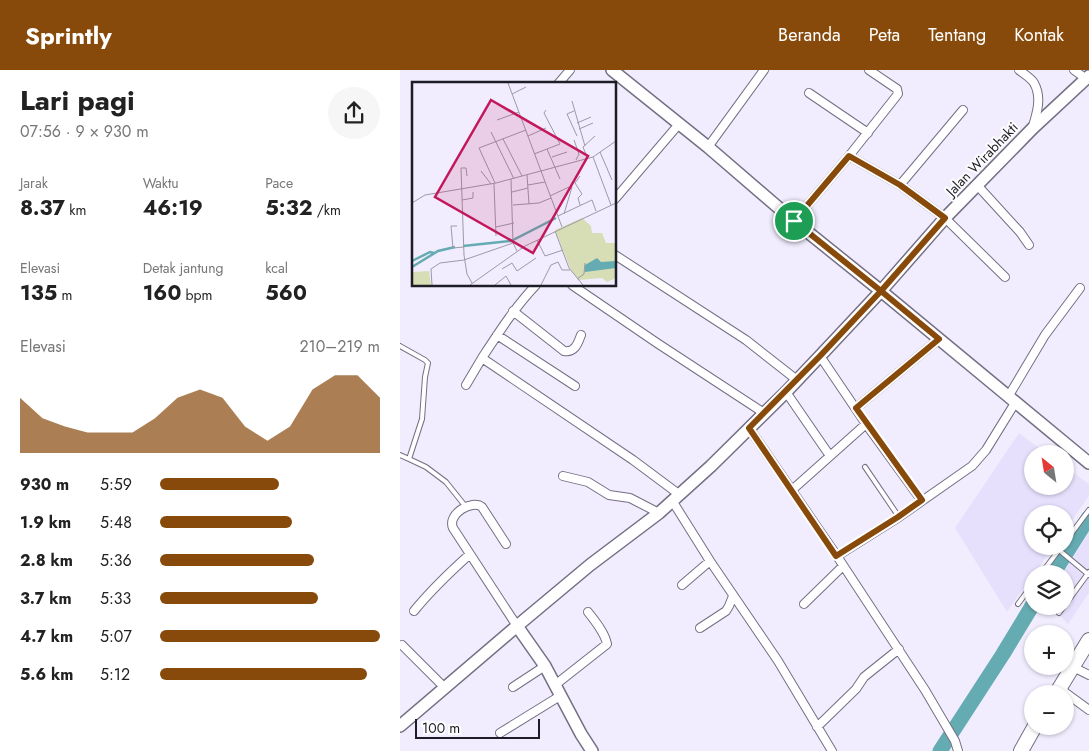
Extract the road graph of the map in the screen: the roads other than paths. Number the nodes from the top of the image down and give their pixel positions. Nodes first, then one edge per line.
1 (570, 70) edge
2 (612, 70) edge
3 (764, 70) edge
4 (869, 70) edge
5 (1020, 70) edge
6 (1074, 70) edge
7 (1087, 77) edge
8 (560, 82) edge
9 (809, 93) dead end
10 (963, 110) dead end
11 (679, 124) junction
12 (1033, 128) junction
13 (868, 133) junction
14 (708, 147) junction
15 (849, 156) junction
16 (900, 185) junction
17 (977, 185) junction
18 (616, 198) edge
19 (945, 218) junction
20 (794, 221) junction
21 (1029, 245) dead end
22 (616, 256) edge
23 (1005, 277) dead end
24 (535, 286) edge
25 (573, 286) edge
26 (1080, 288) dead end
27 (881, 291) junction
28 (513, 311) junction
29 (497, 335) junction
30 (581, 335) dead end
31 (939, 339) junction
32 (400, 346) edge
33 (820, 356) junction
34 (482, 358) junction
35 (797, 380) junction
36 (466, 385) dead end
37 (575, 386) dead end
38 (786, 392) junction
39 (1012, 400) junction
40 (856, 408) junction
41 (764, 413) junction
42 (866, 424) junction
43 (749, 428) junction
44 (400, 455) edge
45 (830, 456) junction
46 (409, 459) junction
47 (1089, 463) edge
48 (865, 467) dead end
49 (563, 476) dead end
50 (792, 490) junction
51 (676, 498) junction
52 (922, 500) junction
53 (466, 507) junction
54 (1089, 510) edge
55 (659, 513) junction
56 (898, 517) junction
57 (1074, 530) edge
58 (506, 544) dead end
59 (470, 554) junction
60 (1056, 555) edge
61 (1065, 555) edge
62 (836, 556) junction
63 (710, 561) junction
64 (1048, 565) edge
65 (843, 566) junction
66 (1088, 574) edge
67 (682, 585) dead end
68 (1074, 593) edge
69 (733, 596) junction
70 (1024, 596) edge
71 (804, 604) dead end
72 (1018, 604) dead end
73 (414, 611) dead end
74 (588, 612) dead end
75 (517, 626) junction
76 (700, 628) dead end
77 (1089, 640) edge
78 (402, 644) dead end
79 (899, 649) junction
80 (1074, 665) edge
81 (545, 666) junction
82 (1074, 668) edge
83 (1089, 675) edge
84 (556, 685) junction
85 (514, 687) dead end
86 (445, 688) junction
87 (560, 696) junction
88 (1074, 701) edge
89 (1089, 710) edge
90 (400, 726) edge
91 (818, 727) junction
92 (500, 733) dead end
93 (1031, 735) edge
94 (592, 751) edge
95 (832, 751) edge
96 (958, 751) edge
97 (1021, 751) edge

1 - 8 street
2 - 11 street
3 - 14 street
4 - 13 street
5 - 12 street
6 - 7 street
7 - 12 street, Jalan Wirabhakti
9 - 13 street
10 - 16 street
11 - 14 street
11 - 18 street
12 - 17 street, Jalan Wirabhakti
13 - 15 street
14 - 20 street
15 - 16 street
15 - 20 street
16 - 19 street
17 - 19 street, Jalan Wirabhakti
17 - 21 street
19 - 23 street
19 - 27 street, Jalan Wirabhakti
20 - 27 street
22 - 35 street
24 - 28 street
25 - 41 street
26 - 39 street
27 - 31 street
27 - 33 street, Jalan Wirabhakti
28 - 29 street
28 - 30 street
29 - 34 street
29 - 37 street
31 - 39 street
31 - 40 street
32 - 46 lane
33 - 35 street, Jalan Wirabhakti
33 - 40 street
34 - 36 street
34 - 51 street
35 - 38 street, Jalan Wirabhakti
38 - 41 street, Jalan Wirabhakti
38 - 45 street
39 - 47 street
39 - 52 street
40 - 42 street
41 - 43 street, Jalan Wirabhakti
42 - 45 street
42 - 52 street
43 - 50 street
43 - 51 street, Jalan Wirabhakti
44 - 46 lane
45 - 50 street
46 - 53 lane
48 - 56 lane
49 - 55 street
50 - 62 street
51 - 55 street, Jalan Wirabhakti
51 - 63 street
52 - 56 street
53 - 58 street
53 - 59 street
54 - 57 lane
55 - 75 street, Jalan Wirabhakti
56 - 62 street
59 - 73 street
59 - 75 street
60 - 64 lane
61 - 66 lane
62 - 65 street
63 - 67 street
63 - 69 street
65 - 71 street
65 - 79 street
66 - 68 lane
69 - 76 street
69 - 91 street
70 - 72 lane
74 - 84 street
75 - 81 street
75 - 86 street, Jalan Wirabhakti
77 - 80 highway
78 - 86 street
79 - 91 street
79 - 96 street
81 - 84 street
81 - 85 street
82 - 83 street
84 - 87 street
86 - 90 street, Jalan Wirabhakti
87 - 92 street
87 - 94 street
88 - 89 street
91 - 95 street
93 - 97 highway

